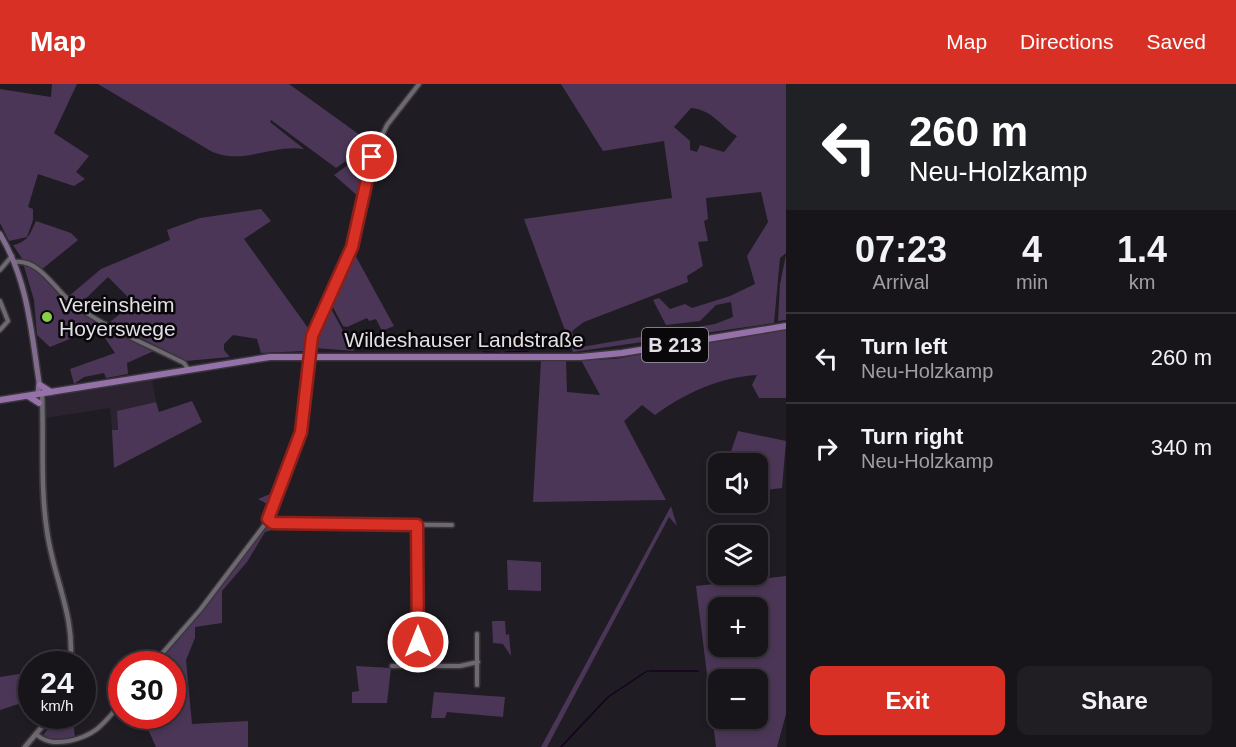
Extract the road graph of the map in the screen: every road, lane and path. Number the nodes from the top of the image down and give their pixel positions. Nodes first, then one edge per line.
1 (419, 84) edge
2 (0, 234) edge
3 (3, 245) edge
4 (14, 259) junction
5 (0, 270) edge
6 (0, 301) edge
7 (786, 326) edge
8 (0, 330) edge
9 (310, 356) junction
10 (188, 369) junction
11 (39, 383) junction
12 (51, 392) junction
13 (40, 394) junction
14 (27, 396) junction
15 (0, 400) edge
16 (40, 405) junction
17 (268, 519) junction
18 (417, 525) junction
19 (452, 525) dead end
20 (477, 634) dead end
21 (71, 651) edge
22 (164, 651) edge
23 (478, 662) junction
24 (418, 665) junction
25 (392, 666) dead end
26 (477, 685) dead end
27 (108, 717) edge
28 (41, 729) edge
29 (37, 735) junction
30 (53, 745) edge
31 (25, 747) edge

1 - 9 street
2 - 3 main road
3 - 4 main road
4 - 5 street
4 - 10 street
4 - 11 main road
6 - 8 street
7 - 9 main road, Wildeshauser Landstraße / B 213
9 - 10 main road, Wildeshauser Landstraße / B 213
9 - 17 street
10 - 12 main road, Wildeshauser Landstraße / B 213
11 - 12 main road
11 - 13 main road
12 - 13 main road, Wildeshauser Landstraße / B 213
13 - 14 main road, Wildeshauser Landstraße / B 213
13 - 16 street
14 - 15 main road, Wildeshauser Landstraße / B 213
14 - 16 main road
16 - 21 street
17 - 18 street
17 - 22 street
18 - 19 street
18 - 24 street
20 - 23 street
23 - 24 street
23 - 26 street
24 - 25 street
27 - 30 street
28 - 29 street
29 - 30 street
29 - 31 street

